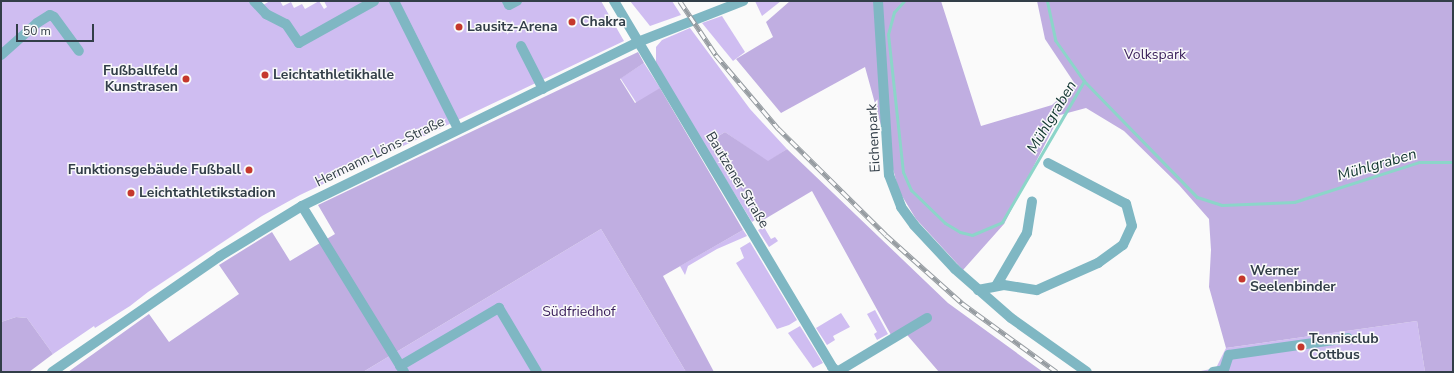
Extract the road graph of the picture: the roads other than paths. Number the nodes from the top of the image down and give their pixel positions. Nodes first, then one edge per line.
1 (254, 1) edge
2 (374, 1) edge
3 (394, 1) edge
4 (507, 1) edge
5 (517, 1) edge
6 (614, 1) edge
7 (743, 1) edge
8 (878, 1) edge
9 (638, 42) junction
10 (521, 46) dead end
11 (79, 51) dead end
12 (1, 55) edge
13 (542, 89) junction
14 (458, 129) junction
15 (1048, 163) dead end
16 (1032, 201) dead end
17 (302, 206) junction
18 (996, 286) junction
19 (978, 290) junction
20 (928, 318) dead end
21 (1348, 338) dead end
22 (402, 369) edge
23 (52, 372) edge
24 (537, 372) edge
25 (837, 372) edge
26 (1087, 372) edge
27 (1213, 372) edge

1 - 2 street
3 - 14 street
4 - 5 street
6 - 9 street, Bautzener Straße
7 - 9 street, Hermann-Löns-Straße
8 - 19 street, Eichenpark
9 - 13 street, Hermann-Löns-Straße
9 - 25 street, Bautzener Straße
10 - 13 street
11 - 12 street
13 - 14 street, Hermann-Löns-Straße
14 - 17 street, Hermann-Löns-Straße
15 - 18 street
16 - 18 street
17 - 22 street
17 - 23 street, Hermann-Löns-Straße
18 - 19 street
19 - 26 street, Eichenpark
20 - 25 street
21 - 27 street
22 - 24 street

